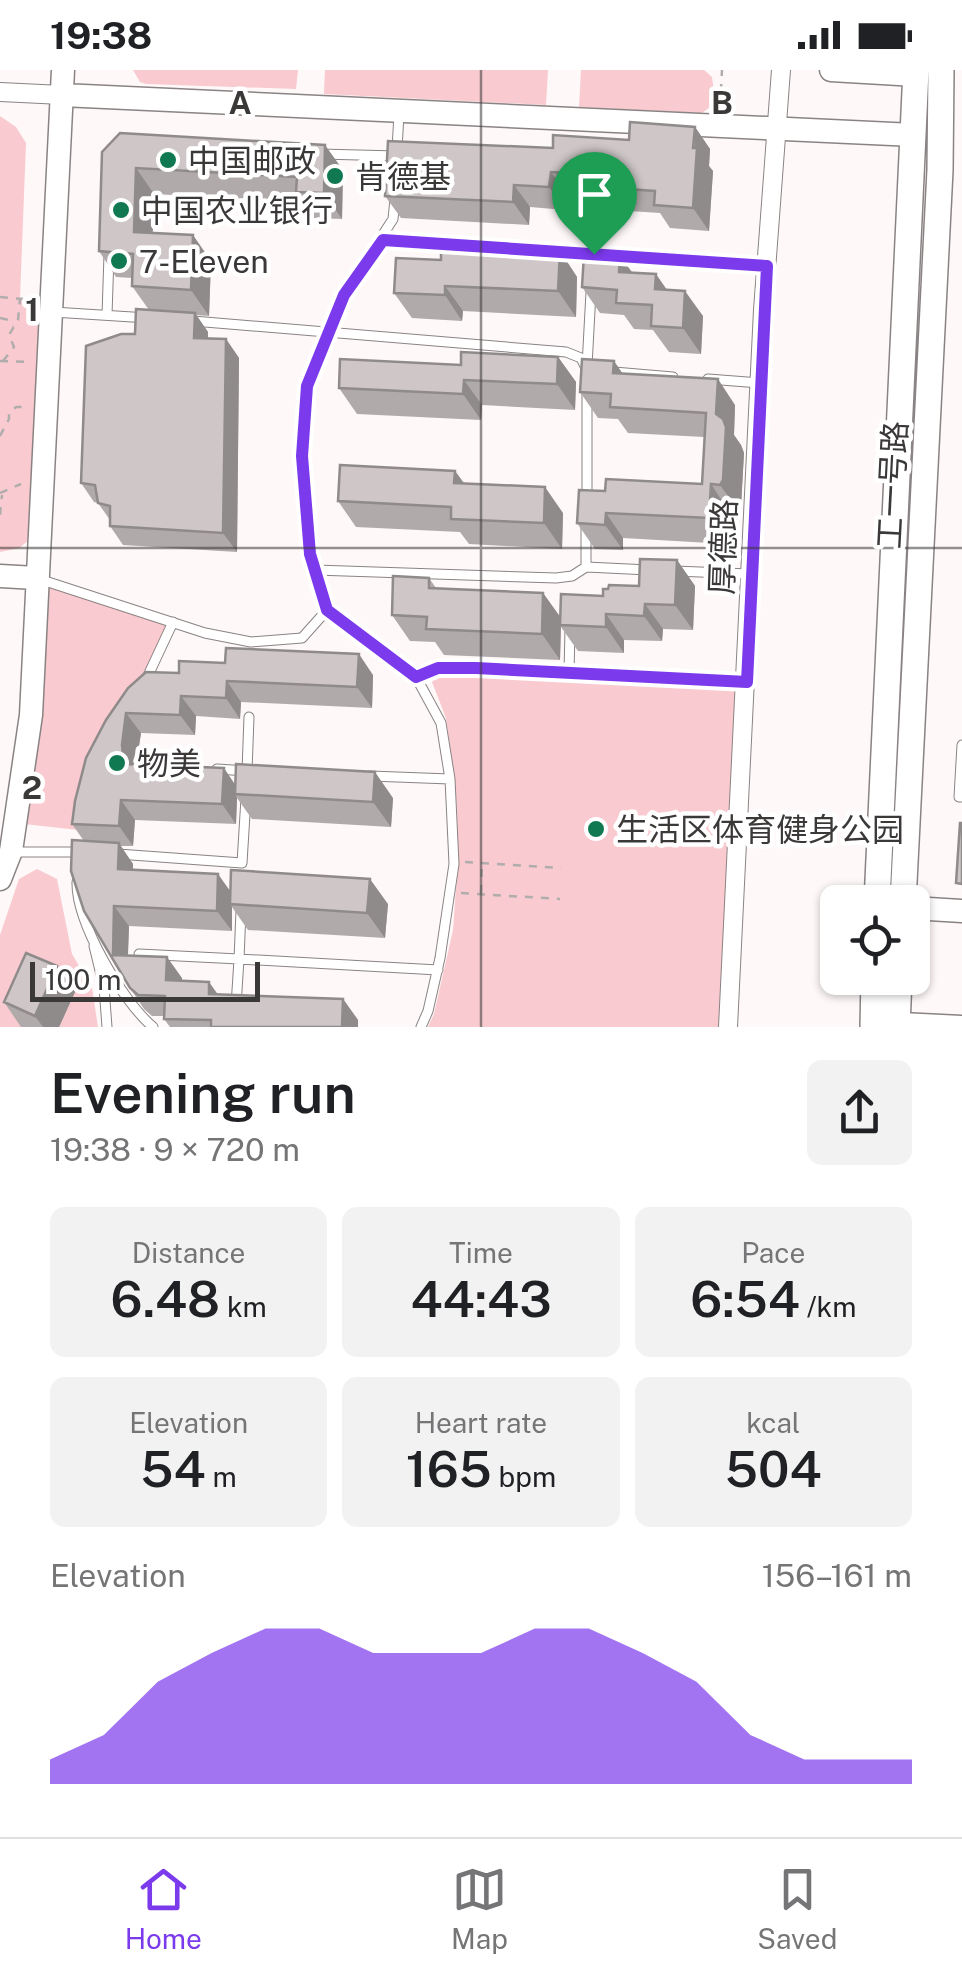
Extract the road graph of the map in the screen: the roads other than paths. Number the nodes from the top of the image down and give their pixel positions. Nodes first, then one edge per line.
1 (63, 70) edge
2 (780, 70) edge
3 (830, 70) edge
4 (924, 72) edge
5 (0, 92) edge
6 (62, 95) junction
7 (399, 112) junction
8 (778, 127) junction
9 (914, 134) junction
10 (302, 153) edge
11 (397, 156) junction
12 (396, 172) edge
13 (395, 188) edge
14 (110, 240) edge
15 (383, 240) junction
16 (594, 254) junction
17 (767, 266) junction
18 (50, 307) junction
19 (107, 315) junction
20 (162, 319) edge
21 (181, 320) edge
22 (328, 332) junction
23 (587, 370) junction
24 (683, 378) edge
25 (702, 379) edge
26 (760, 384) junction
27 (586, 568) junction
28 (315, 570) junction
29 (752, 574) junction
30 (0, 576) edge
31 (572, 576) junction
32 (36, 578) junction
33 (571, 595) edge
34 (327, 610) junction
35 (570, 615) edge
36 (173, 622) junction
37 (568, 673) junction
38 (416, 677) junction
39 (747, 682) junction
40 (139, 692) edge
41 (249, 717) dead end
42 (962, 745) edge
43 (144, 764) edge
44 (196, 768) edge
45 (213, 769) edge
46 (247, 771) junction
47 (266, 772) edge
48 (358, 775) edge
49 (450, 779) junction
50 (962, 797) edge
51 (79, 846) junction
52 (10, 852) junction
53 (95, 853) edge
54 (112, 854) edge
55 (242, 863) junction
56 (0, 878) edge
57 (242, 882) edge
58 (878, 885) edge
59 (904, 885) edge
60 (241, 901) edge
61 (930, 909) edge
62 (962, 911) edge
63 (91, 935) junction
64 (139, 954) edge
65 (239, 959) junction
66 (438, 970) junction
67 (878, 995) edge
68 (894, 995) edge
69 (236, 1006) edge
70 (885, 1025) edge
71 (107, 1027) edge
72 (152, 1027) edge
73 (421, 1027) edge
74 (728, 1027) edge
75 (962, 1027) edge

1 - 6 street
2 - 8 street, 厚德路
3 - 4 street
4 - 9 main road, 工一号路
4 - 59 main road, 工一号路
5 - 6 street
6 - 7 street
6 - 18 street
7 - 8 street
7 - 11 lane
8 - 9 street
8 - 17 street, 厚德路
9 - 58 main road, 工一号路
10 - 11 lane
11 - 12 lane
13 - 15 lane
14 - 19 lane
15 - 16 lane
15 - 22 lane
16 - 17 lane
16 - 23 lane
17 - 26 street, 厚德路
18 - 19 lane
18 - 32 street
19 - 20 lane
21 - 22 lane
22 - 23 lane
22 - 28 lane
23 - 24 lane
23 - 27 lane
25 - 26 lane
26 - 29 street, 厚德路
27 - 29 lane
27 - 31 lane
28 - 31 lane
28 - 34 lane
29 - 39 street, 厚德路
30 - 32 street
31 - 33 lane
32 - 36 lane
32 - 52 street
34 - 36 lane
34 - 38 lane
35 - 37 lane
36 - 40 lane
37 - 38 lane
37 - 39 lane
38 - 49 lane
39 - 74 street, 厚德路
41 - 46 lane
42 - 50 lane
43 - 44 lane
45 - 46 lane
46 - 47 lane
46 - 55 lane
48 - 49 lane
49 - 66 lane
51 - 52 lane
51 - 53 lane
51 - 63 lane
52 - 56 street
54 - 55 lane
55 - 57 lane
60 - 65 lane
61 - 62 street
63 - 71 lane
63 - 72 lane
64 - 65 lane
65 - 66 lane
65 - 69 lane
66 - 73 lane
67 - 70 main road
68 - 70 main road
70 - 75 street

